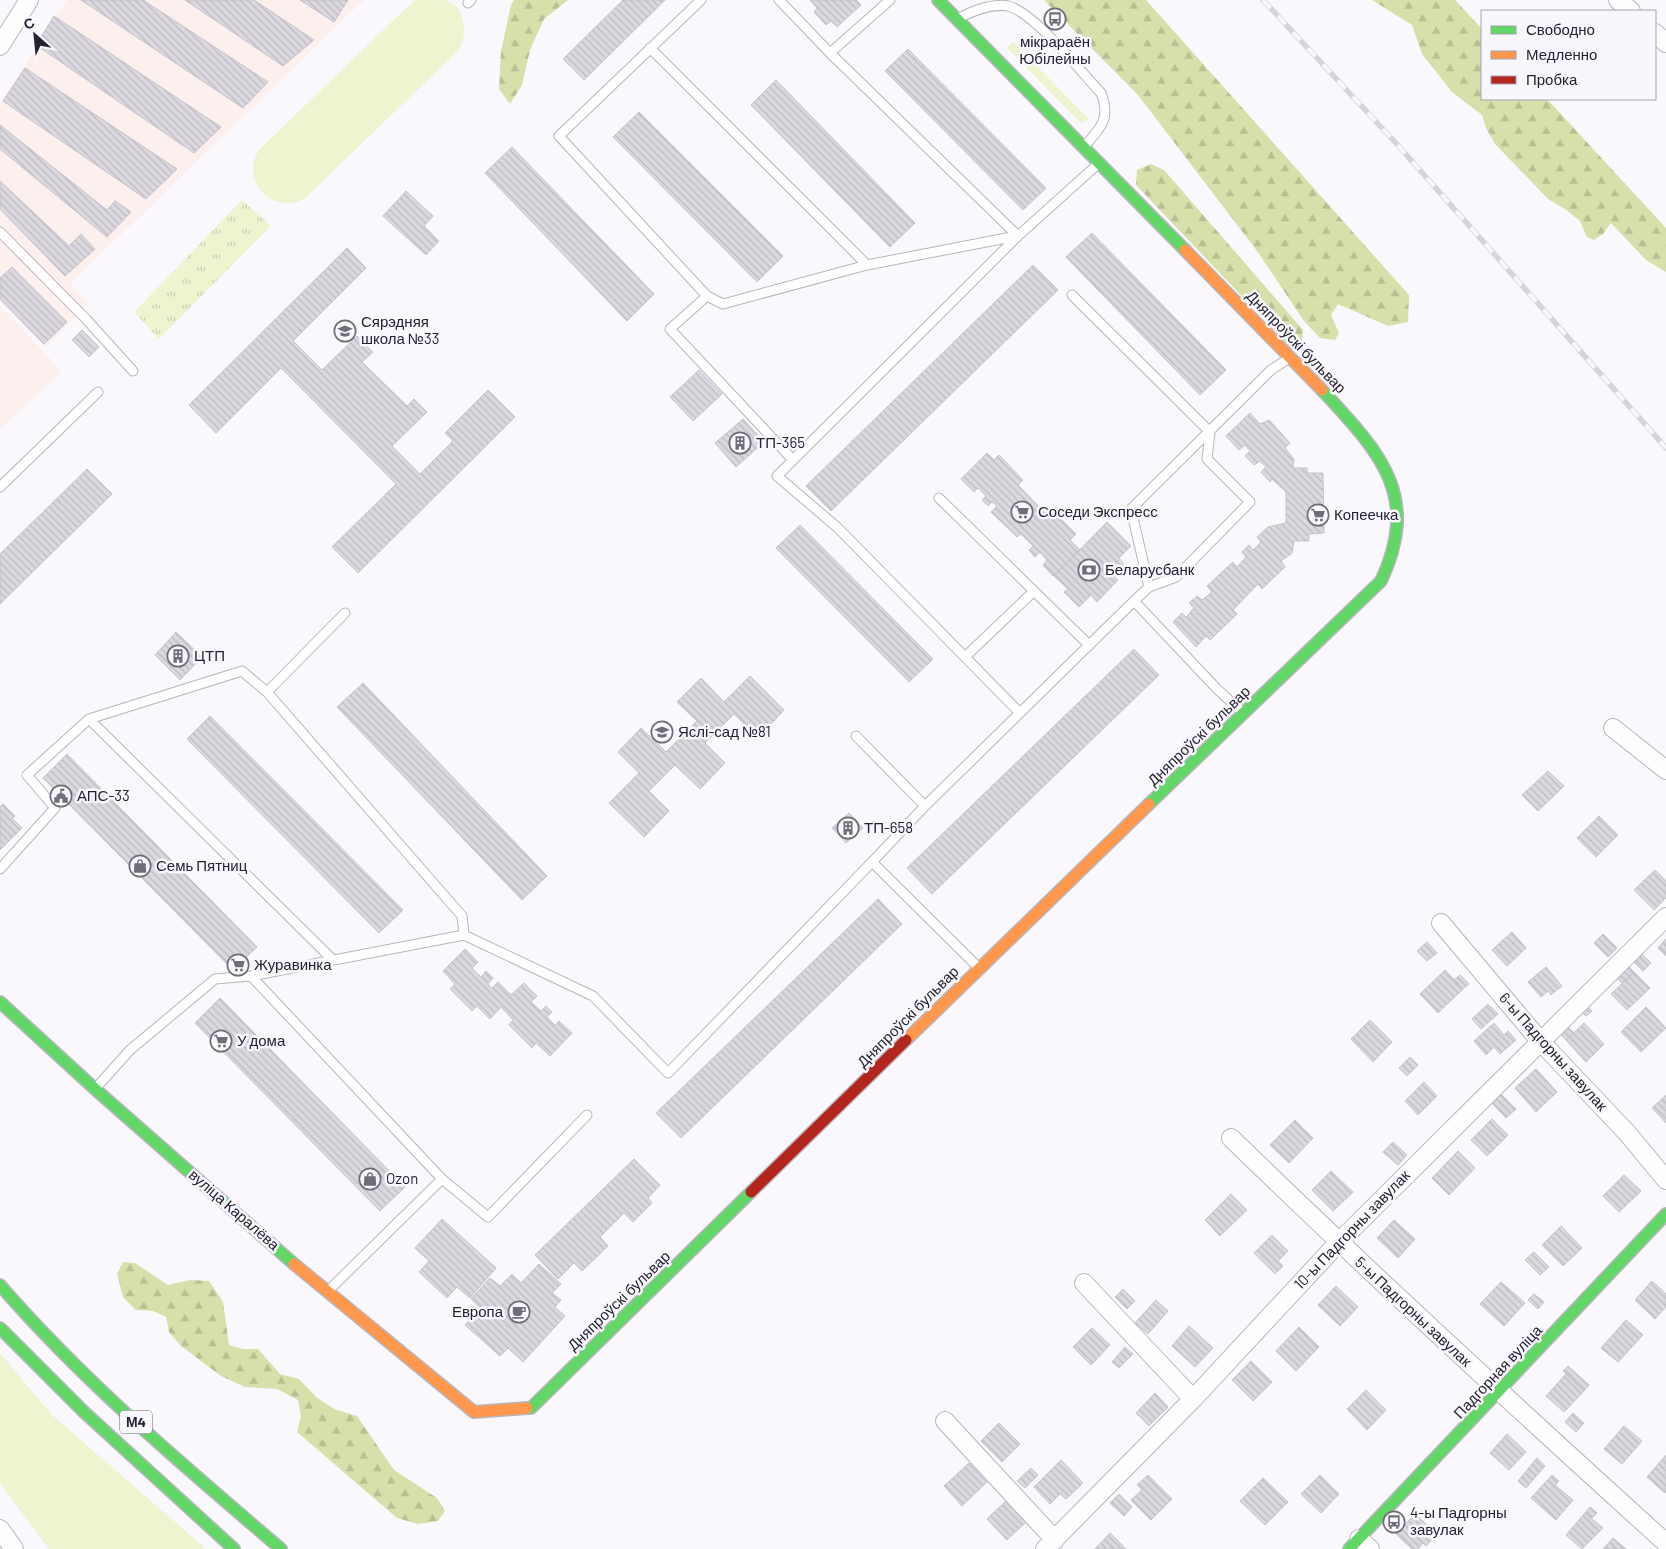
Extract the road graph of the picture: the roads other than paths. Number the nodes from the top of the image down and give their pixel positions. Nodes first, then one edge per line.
1 (29, 0) edge
2 (701, 0) edge
3 (778, 0) edge
4 (890, 0) edge
5 (938, 0) edge
6 (1618, 0) edge
7 (1630, 10) edge
8 (956, 19) junction
9 (1656, 34) edge
10 (1666, 43) edge
11 (0, 46) edge
12 (650, 48) junction
13 (830, 54) junction
14 (1084, 147) junction
15 (1100, 163) junction
16 (0, 232) edge
17 (1018, 236) junction
18 (867, 265) junction
19 (1072, 295) dead end
20 (707, 296) junction
21 (1291, 357) junction
22 (133, 371) dead end
23 (98, 392) dead end
24 (1210, 432) junction
25 (793, 460) junction
26 (0, 487) edge
27 (939, 498) dead end
28 (1149, 587) junction
29 (1034, 591) junction
30 (1134, 601) junction
31 (345, 613) dead end
32 (1089, 645) junction
33 (966, 656) junction
34 (267, 692) junction
35 (1020, 713) junction
36 (1244, 713) junction
37 (89, 719) junction
38 (1613, 728) dead end
39 (856, 736) dead end
40 (1666, 770) edge
41 (925, 806) junction
42 (872, 862) junction
43 (0, 869) edge
44 (1666, 917) edge
45 (1441, 923) dead end
46 (464, 935) junction
47 (333, 960) junction
48 (979, 968) junction
49 (251, 976) junction
50 (0, 1002) edge
51 (1541, 1042) junction
52 (95, 1089) junction
53 (587, 1115) dead end
54 (1231, 1138) dead end
55 (442, 1179) junction
56 (1666, 1180) edge
57 (1666, 1214) edge
58 (1338, 1243) junction
59 (1084, 1283) dead end
60 (0, 1285) edge
61 (327, 1293) junction
62 (0, 1328) edge
63 (1499, 1393) junction
64 (1193, 1399) junction
65 (474, 1412) joint
66 (946, 1421) dead end
67 (0, 1529) edge
68 (1666, 1543) edge
69 (1050, 1544) edge
70 (1359, 1546) edge
71 (14, 1549) edge
72 (234, 1549) edge
73 (281, 1549) edge

1 - 11 street
2 - 12 lane
3 - 13 lane
4 - 13 lane
5 - 8 street, Дняпроўскі бульвар
6 - 7 street
8 - 14 street, Дняпроўскі бульвар
8 - 14 lane
9 - 10 street
12 - 18 lane
12 - 20 lane
13 - 17 lane
14 - 15 street, Дняпроўскі бульвар
15 - 17 lane
15 - 21 street, Дняпроўскі бульвар
16 - 22 lane
17 - 18 lane
17 - 25 lane
18 - 20 lane
19 - 24 lane
20 - 25 lane
21 - 24 lane
21 - 36 street, Дняпроўскі бульвар
23 - 26 lane
24 - 28 lane
24 - 28 lane
25 - 33 lane
27 - 29 lane
28 - 30 lane
29 - 32 lane
29 - 33 lane
30 - 32 lane
30 - 36 lane
31 - 34 lane
32 - 35 lane
33 - 35 lane
34 - 37 lane
34 - 46 lane
35 - 41 lane
36 - 48 street, Дняпроўскі бульвар
37 - 43 lane
37 - 47 lane
38 - 40 street
39 - 41 lane
41 - 42 lane
42 - 46 lane
42 - 48 lane
44 - 51 street, 10-ы Падгорны завулак
45 - 51 street, 6-ы Падгорны завулак
46 - 47 lane
47 - 49 lane
48 - 65 street, Дняпроўскі бульвар
49 - 52 lane
49 - 55 lane
50 - 52 street, вуліца Каралёва
51 - 56 street, 6-ы Падгорны завулак
51 - 58 street, 10-ы Падгорны завулак
52 - 61 street, вуліца Каралёва
53 - 55 lane
54 - 58 street, 5-ы Падгорны завулак
55 - 61 lane
57 - 63 street, Падгорная вуліца
58 - 63 street, 5-ы Падгорны завулак
58 - 64 street, 10-ы Падгорны завулак
59 - 64 street
60 - 73 street, М4
61 - 65 street, вуліца Каралёва
62 - 72 street, М4
63 - 68 street, 5-ы Падгорны завулак
63 - 70 street, Падгорная вуліца
64 - 69 street, 10-ы Падгорны завулак
66 - 69 street
67 - 71 street

